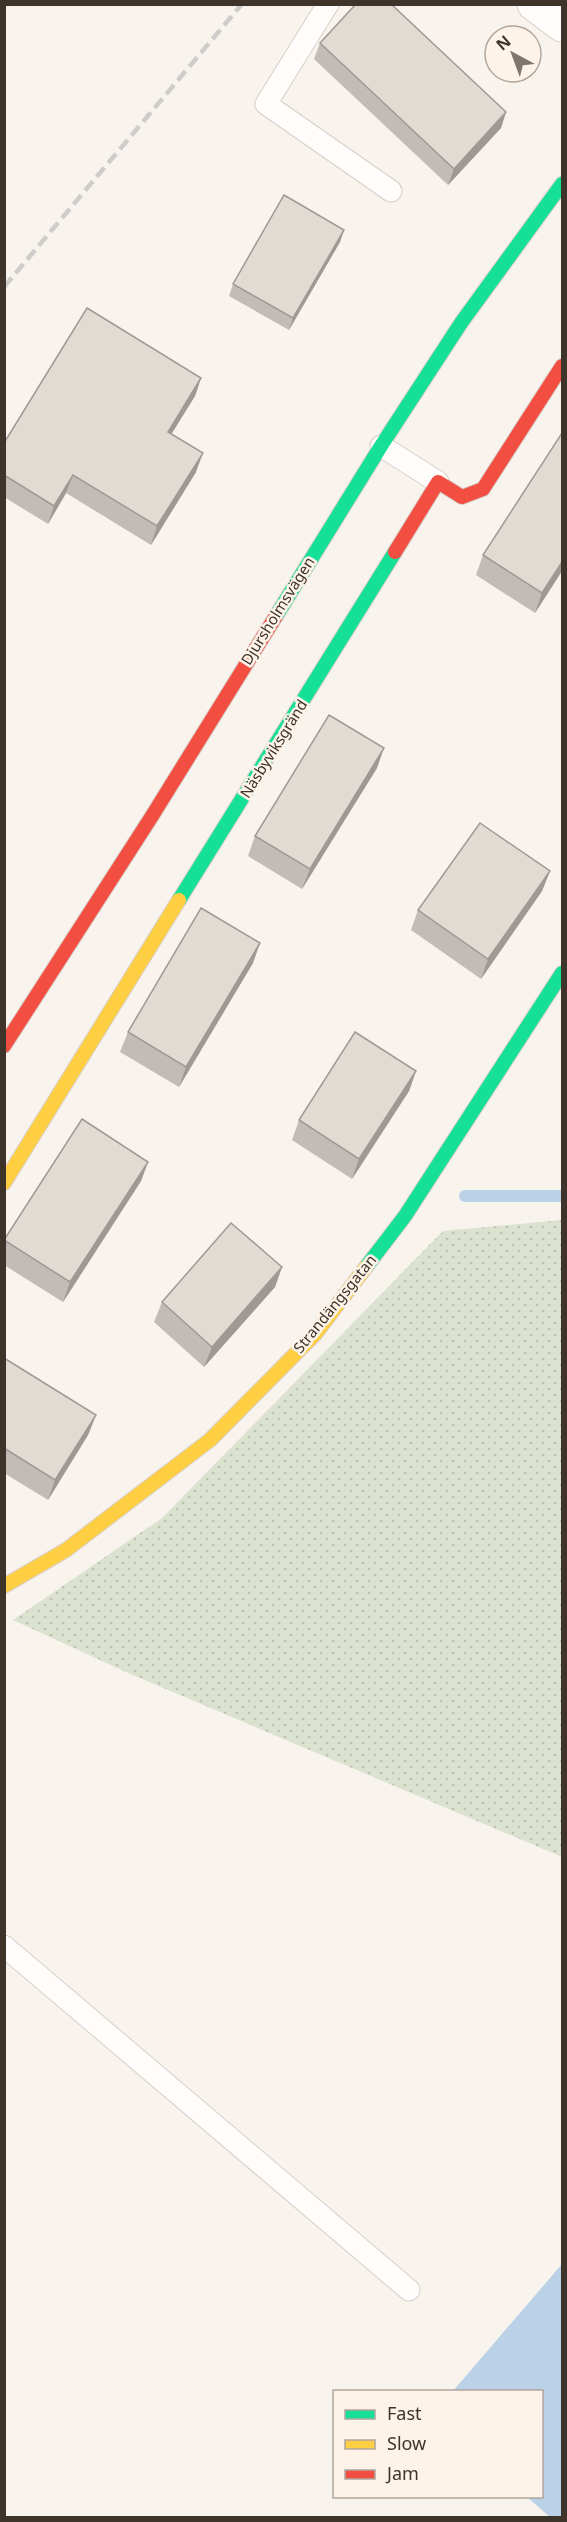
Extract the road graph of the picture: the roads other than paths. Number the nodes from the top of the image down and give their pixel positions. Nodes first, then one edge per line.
1 (328, 4) edge
2 (534, 4) edge
3 (562, 25) edge
4 (562, 184) edge
5 (391, 191) dead end
6 (562, 366) edge
7 (381, 446) junction
8 (438, 482) junction
9 (562, 973) edge
10 (4, 1046) edge
11 (4, 1183) edge
12 (4, 1586) edge
13 (4, 1946) edge
14 (409, 2290) dead end

1 - 5 lane
2 - 3 street
4 - 7 street, Djursholmsvägen
6 - 8 street
7 - 8 lane
7 - 10 street, Djursholmsvägen
8 - 11 street, Näsbyviksgränd
9 - 12 street, Strandängsgatan
13 - 14 lane

